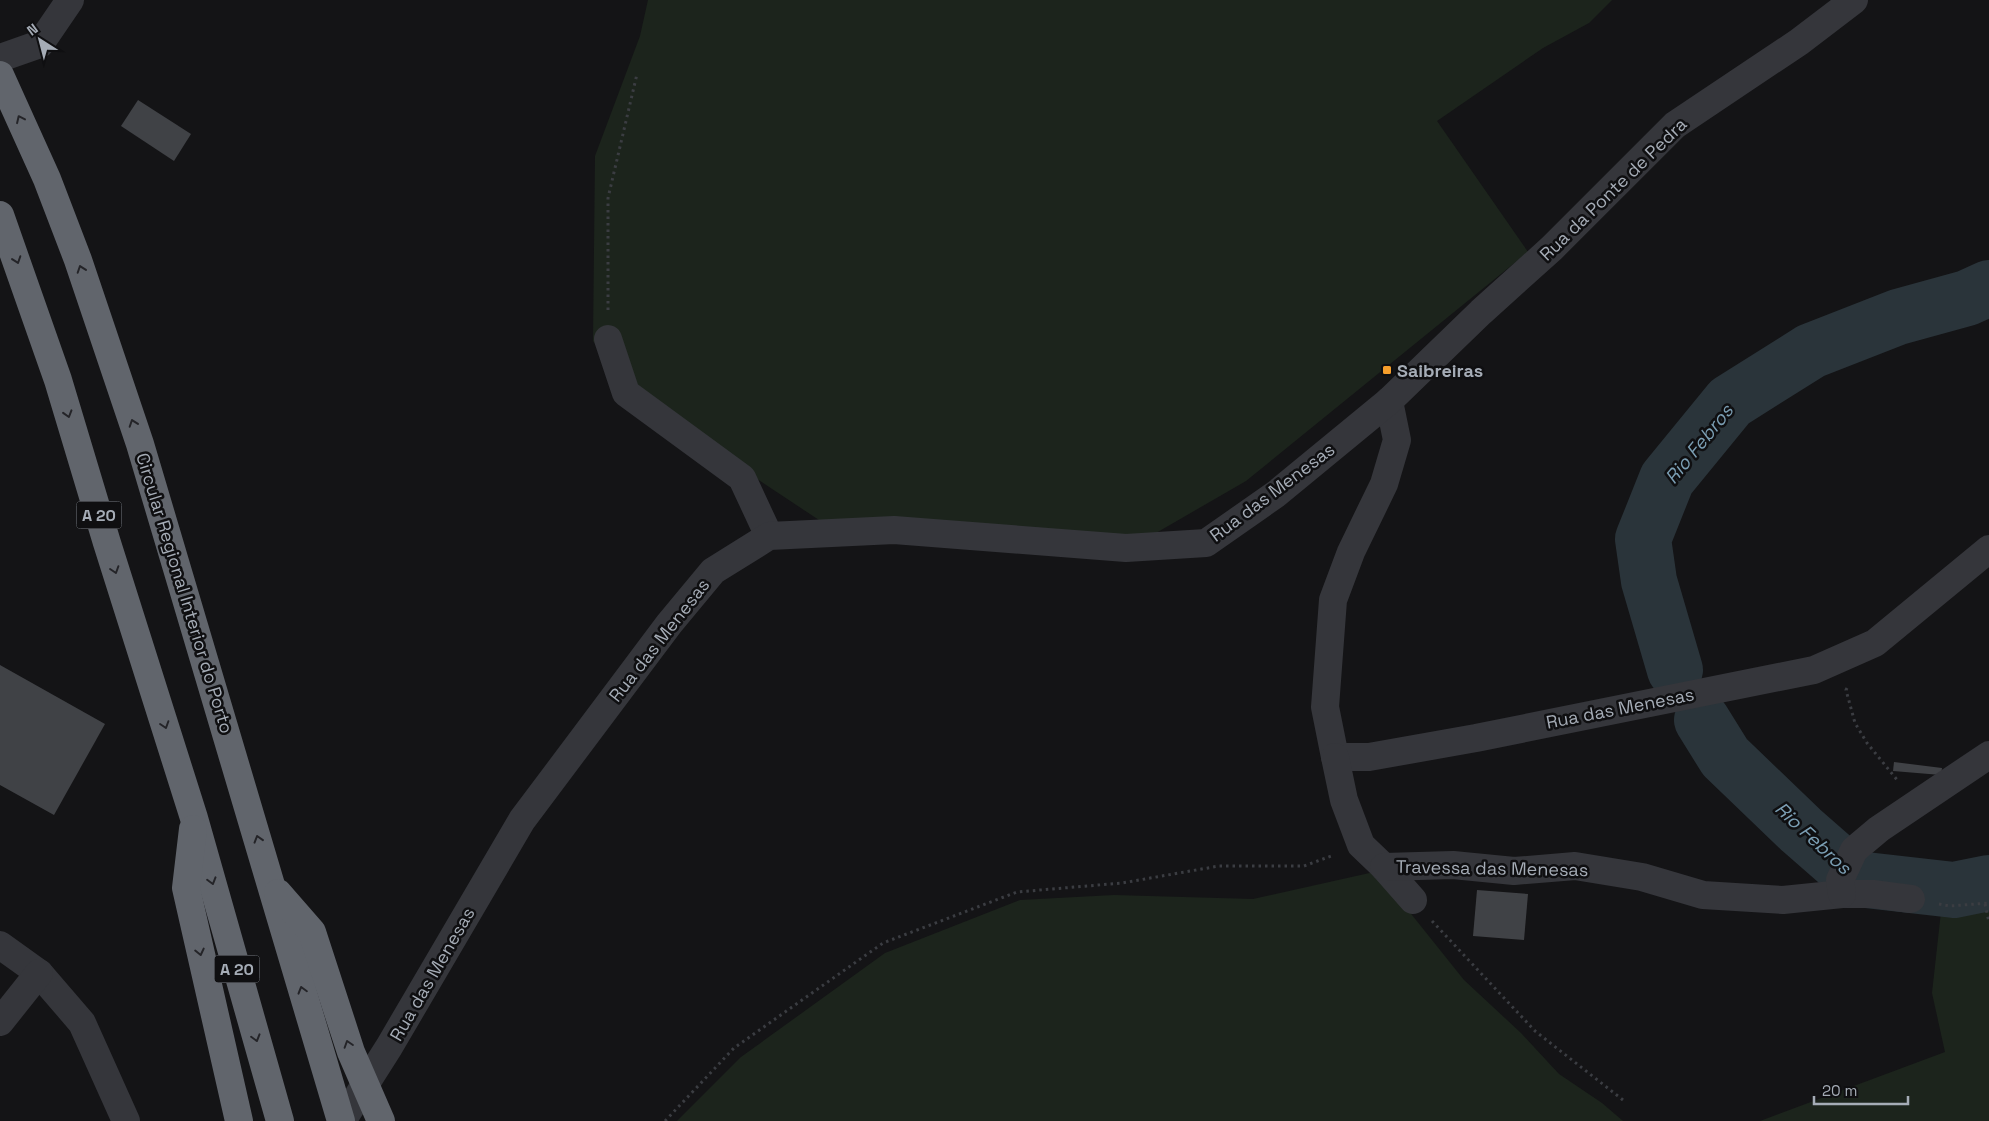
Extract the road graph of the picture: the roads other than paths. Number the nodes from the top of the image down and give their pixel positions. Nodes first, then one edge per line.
1 (70, 0) edge
2 (1854, 0) edge
3 (0, 58) edge
4 (0, 75) edge
5 (0, 214) edge
6 (608, 339) road end
7 (1390, 400) junction
8 (769, 536) junction
9 (1989, 549) edge
10 (1989, 755) edge
11 (1335, 757) junction
12 (194, 818) junction
13 (1384, 867) junction
14 (272, 886) junction
15 (1841, 887) junction
16 (1911, 899) road end
17 (1413, 900) road end
18 (0, 945) edge
19 (39, 973) junction
20 (0, 1022) edge
21 (126, 1121) edge
22 (239, 1121) edge
23 (280, 1121) edge
24 (341, 1121) edge
25 (381, 1121) edge

1 - 3 street
2 - 7 street, Rua da Ponte de Pedra
14 -> 4 highway, Circular Regional Interior do Porto
5 -> 12 highway, A 20
6 - 8 street
7 - 8 street, Rua das Menesas
7 - 11 street
8 - 24 street, Rua das Menesas
9 - 11 street, Rua das Menesas
10 - 15 street
11 - 13 street, Travessa das Menesas
12 -> 22 highway
12 -> 23 highway, A 20
13 - 15 street, Travessa das Menesas
13 - 17 street
24 -> 14 highway, Circular Regional Interior do Porto
25 -> 14 highway
15 - 16 street, Travessa das Menesas
18 - 19 street
19 - 20 street
19 - 21 street

